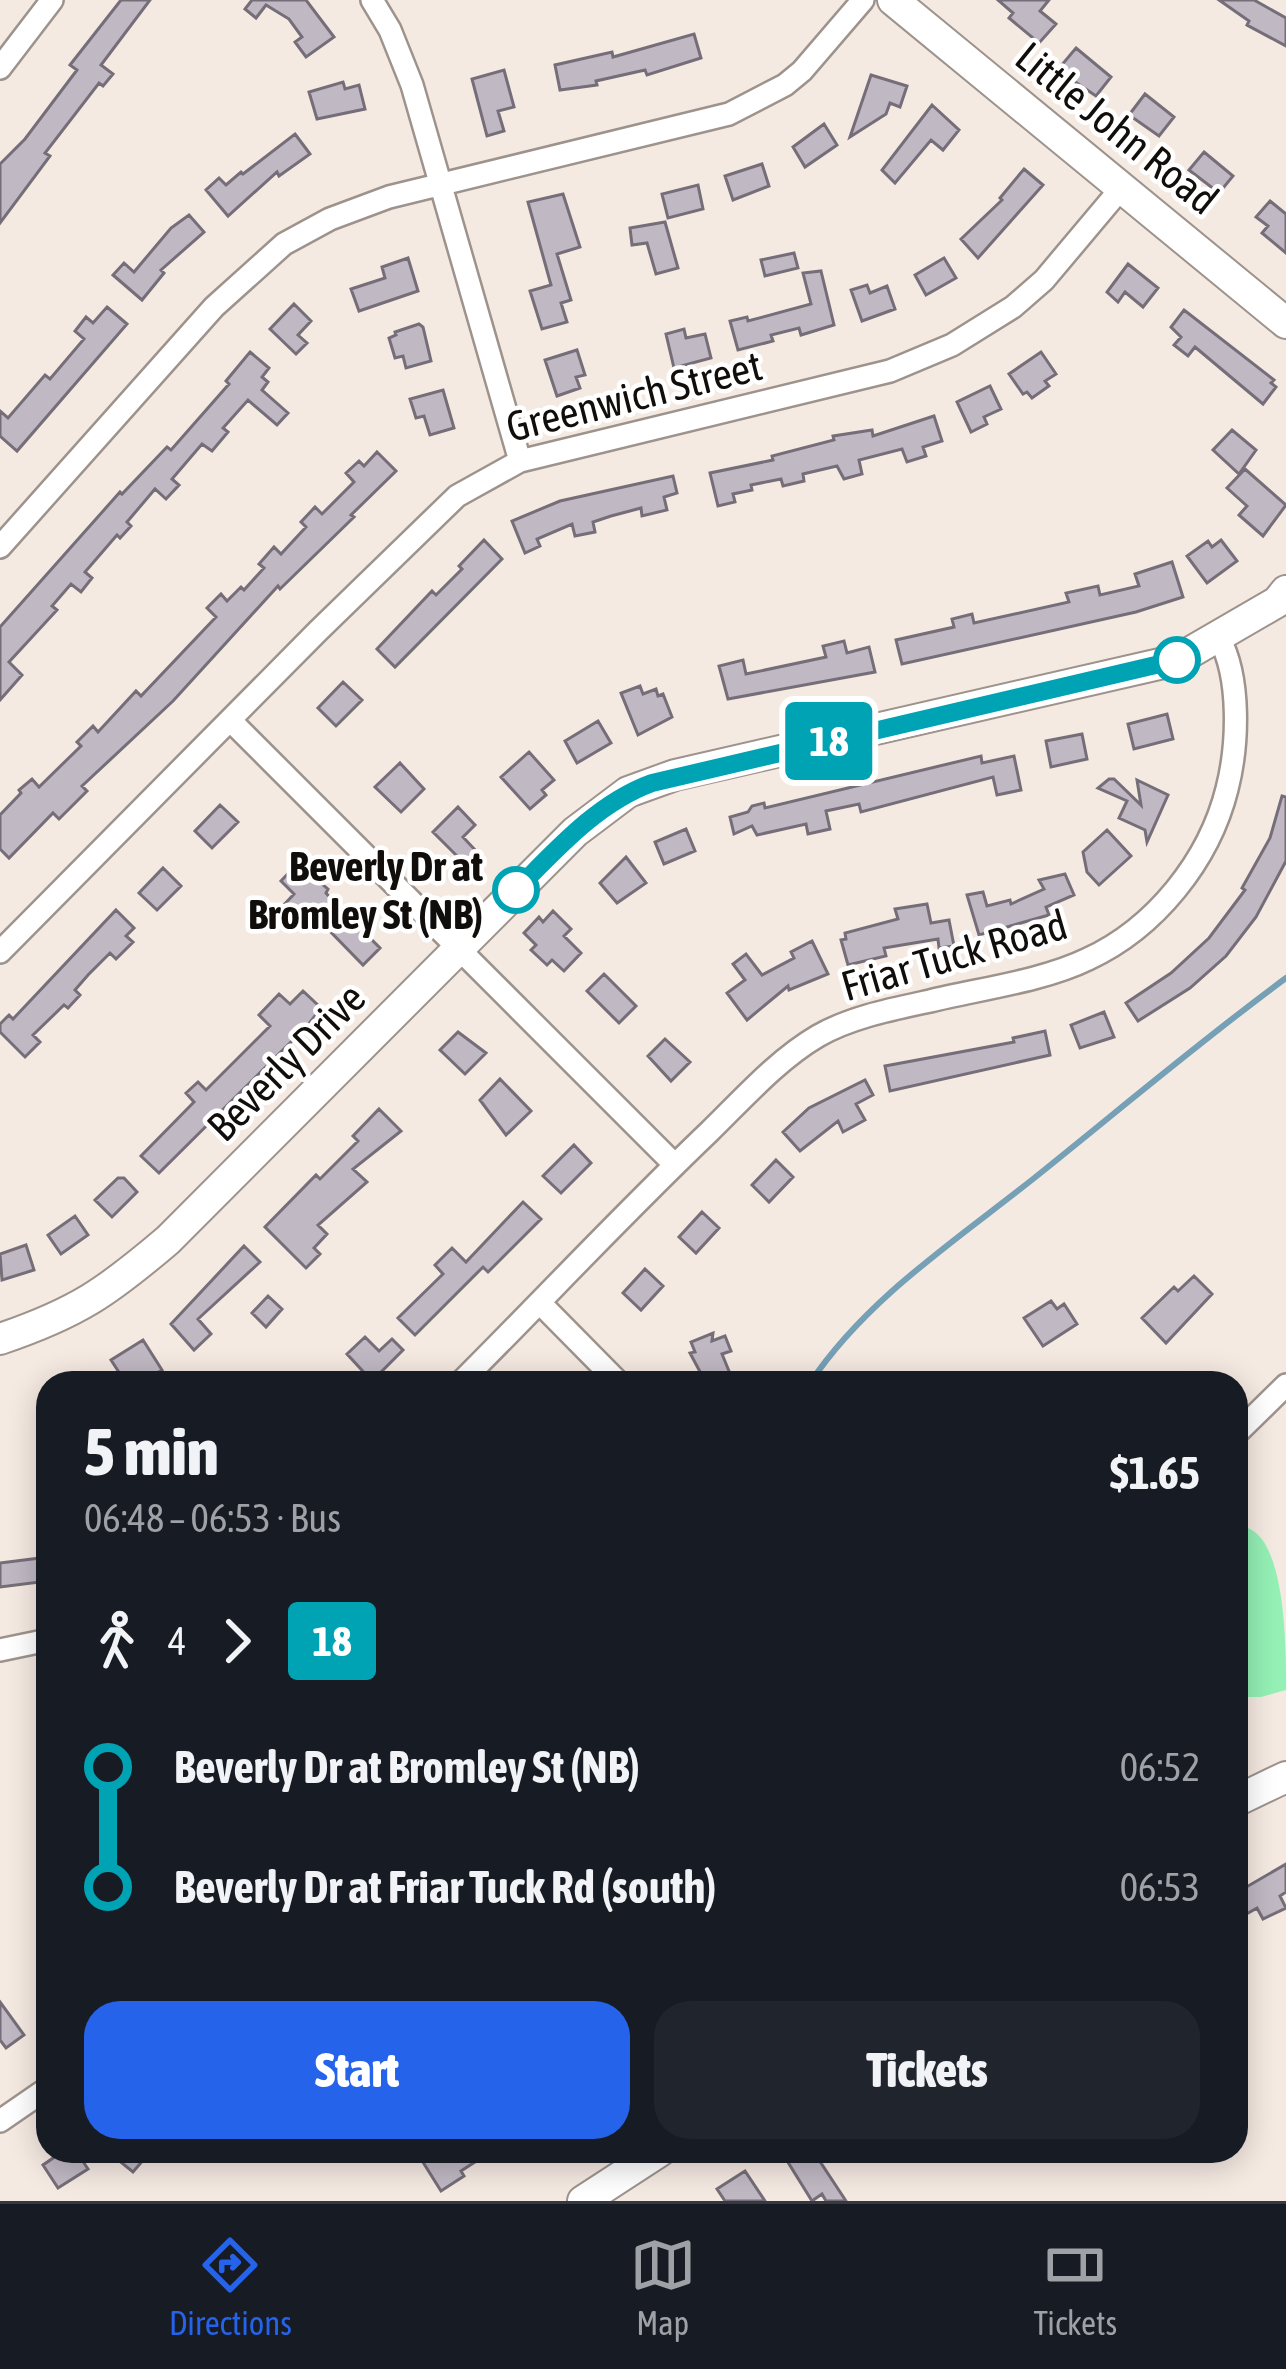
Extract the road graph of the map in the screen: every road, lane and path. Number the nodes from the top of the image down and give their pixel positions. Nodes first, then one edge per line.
1 (52, 0) edge
2 (373, 0) edge
3 (863, 0) edge
4 (893, 0) edge
5 (0, 68) edge
6 (1123, 186) junction
7 (440, 187) junction
8 (1286, 322) edge
9 (520, 461) junction
10 (0, 547) edge
11 (1286, 591) edge
12 (1220, 638) junction
13 (230, 720) junction
14 (458, 948) junction
15 (0, 952) edge
16 (675, 1165) junction
17 (540, 1304) junction
18 (0, 1339) edge
19 (472, 1371) edge
20 (607, 1371) edge
21 (1286, 1385) edge
22 (1248, 1423) edge
23 (36, 1642) edge
24 (0, 1650) edge
25 (1286, 1777) edge
26 (1248, 1795) edge
27 (36, 2097) edge
28 (0, 2121) edge
29 (642, 2163) edge
30 (583, 2201) edge

1 - 5 street
2 - 7 street
3 - 7 street
4 - 6 street, Little John Road
6 - 8 street, Little John Road
6 - 9 street, Greenwich Street
7 - 9 street
7 - 10 street
9 - 13 street, Greenwich Street
11 - 12 street, Beverly Drive
12 - 14 street, Beverly Drive
12 - 16 street, Friar Tuck Road
13 - 14 street
13 - 15 street, Greenwich Street
14 - 16 street
14 - 18 street, Beverly Drive
16 - 17 street, Friar Tuck Road
17 - 19 street, Friar Tuck Road
17 - 20 street
21 - 22 street
23 - 24 street
25 - 26 street
27 - 28 street
29 - 30 street

